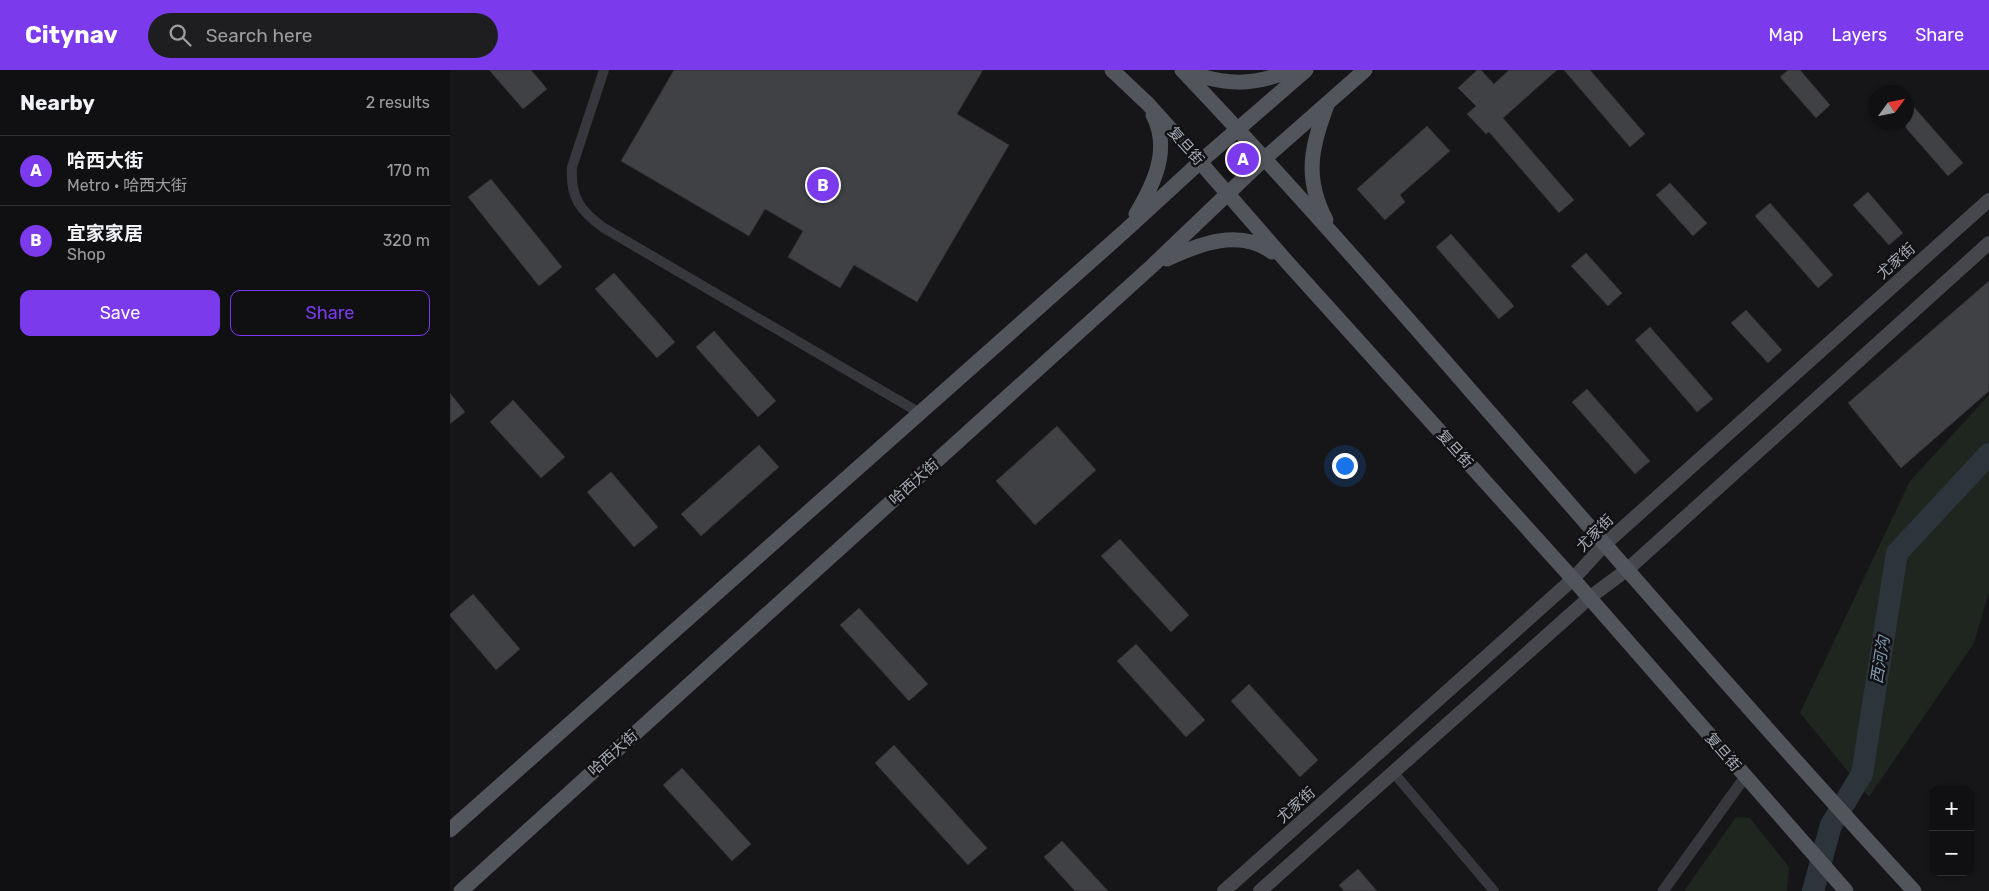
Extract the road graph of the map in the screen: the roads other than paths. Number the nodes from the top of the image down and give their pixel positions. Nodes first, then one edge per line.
1 (604, 70) edge
2 (1112, 70) edge
3 (1182, 70) edge
4 (1291, 70) edge
5 (1306, 70) edge
6 (1365, 70) edge
7 (1328, 103) junction
8 (1148, 104) junction
9 (1239, 130) junction
10 (1264, 159) junction
11 (1200, 162) junction
12 (1228, 195) junction
13 (1989, 200) edge
14 (1126, 230) junction
15 (1336, 236) junction
16 (1989, 244) edge
17 (1286, 262) junction
18 (1152, 266) junction
19 (920, 413) junction
20 (1605, 544) junction
21 (1628, 569) junction
22 (1573, 579) junction
23 (1589, 598) junction
24 (1393, 772) junction
25 (1745, 777) junction
26 (450, 830) edge
27 (460, 891) edge
28 (1224, 891) edge
29 (1260, 891) edge
30 (1494, 891) edge
31 (1663, 891) edge
32 (1846, 891) edge
33 (1914, 891) edge

1 - 19 street
2 - 8 main road, 复旦街
3 - 4 main road
3 - 9 main road
5 - 9 main road
6 - 7 main road, 哈西大街
7 - 10 main road, 哈西大街
7 - 15 main road
8 - 11 main road, 复旦街
8 - 14 main road
9 - 10 main road
9 - 11 main road
10 - 12 main road, 哈西大街
10 - 15 main road
11 - 12 main road, 复旦街
11 - 14 main road
12 - 17 main road, 复旦街
12 - 18 main road, 哈西大街
13 - 20 main road, 尤家街
14 - 19 main road
15 - 20 main road
16 - 21 main road
17 - 18 main road
17 - 22 main road, 复旦街
18 - 27 main road, 哈西大街
19 - 26 main road
20 - 21 main road
20 - 22 main road, 尤家街
21 - 23 main road
21 - 33 main road
22 - 23 main road, 复旦街
22 - 28 main road, 尤家街
23 - 24 main road
23 - 25 main road, 复旦街
24 - 29 main road
24 - 30 street
25 - 31 street
25 - 32 main road, 复旦街

